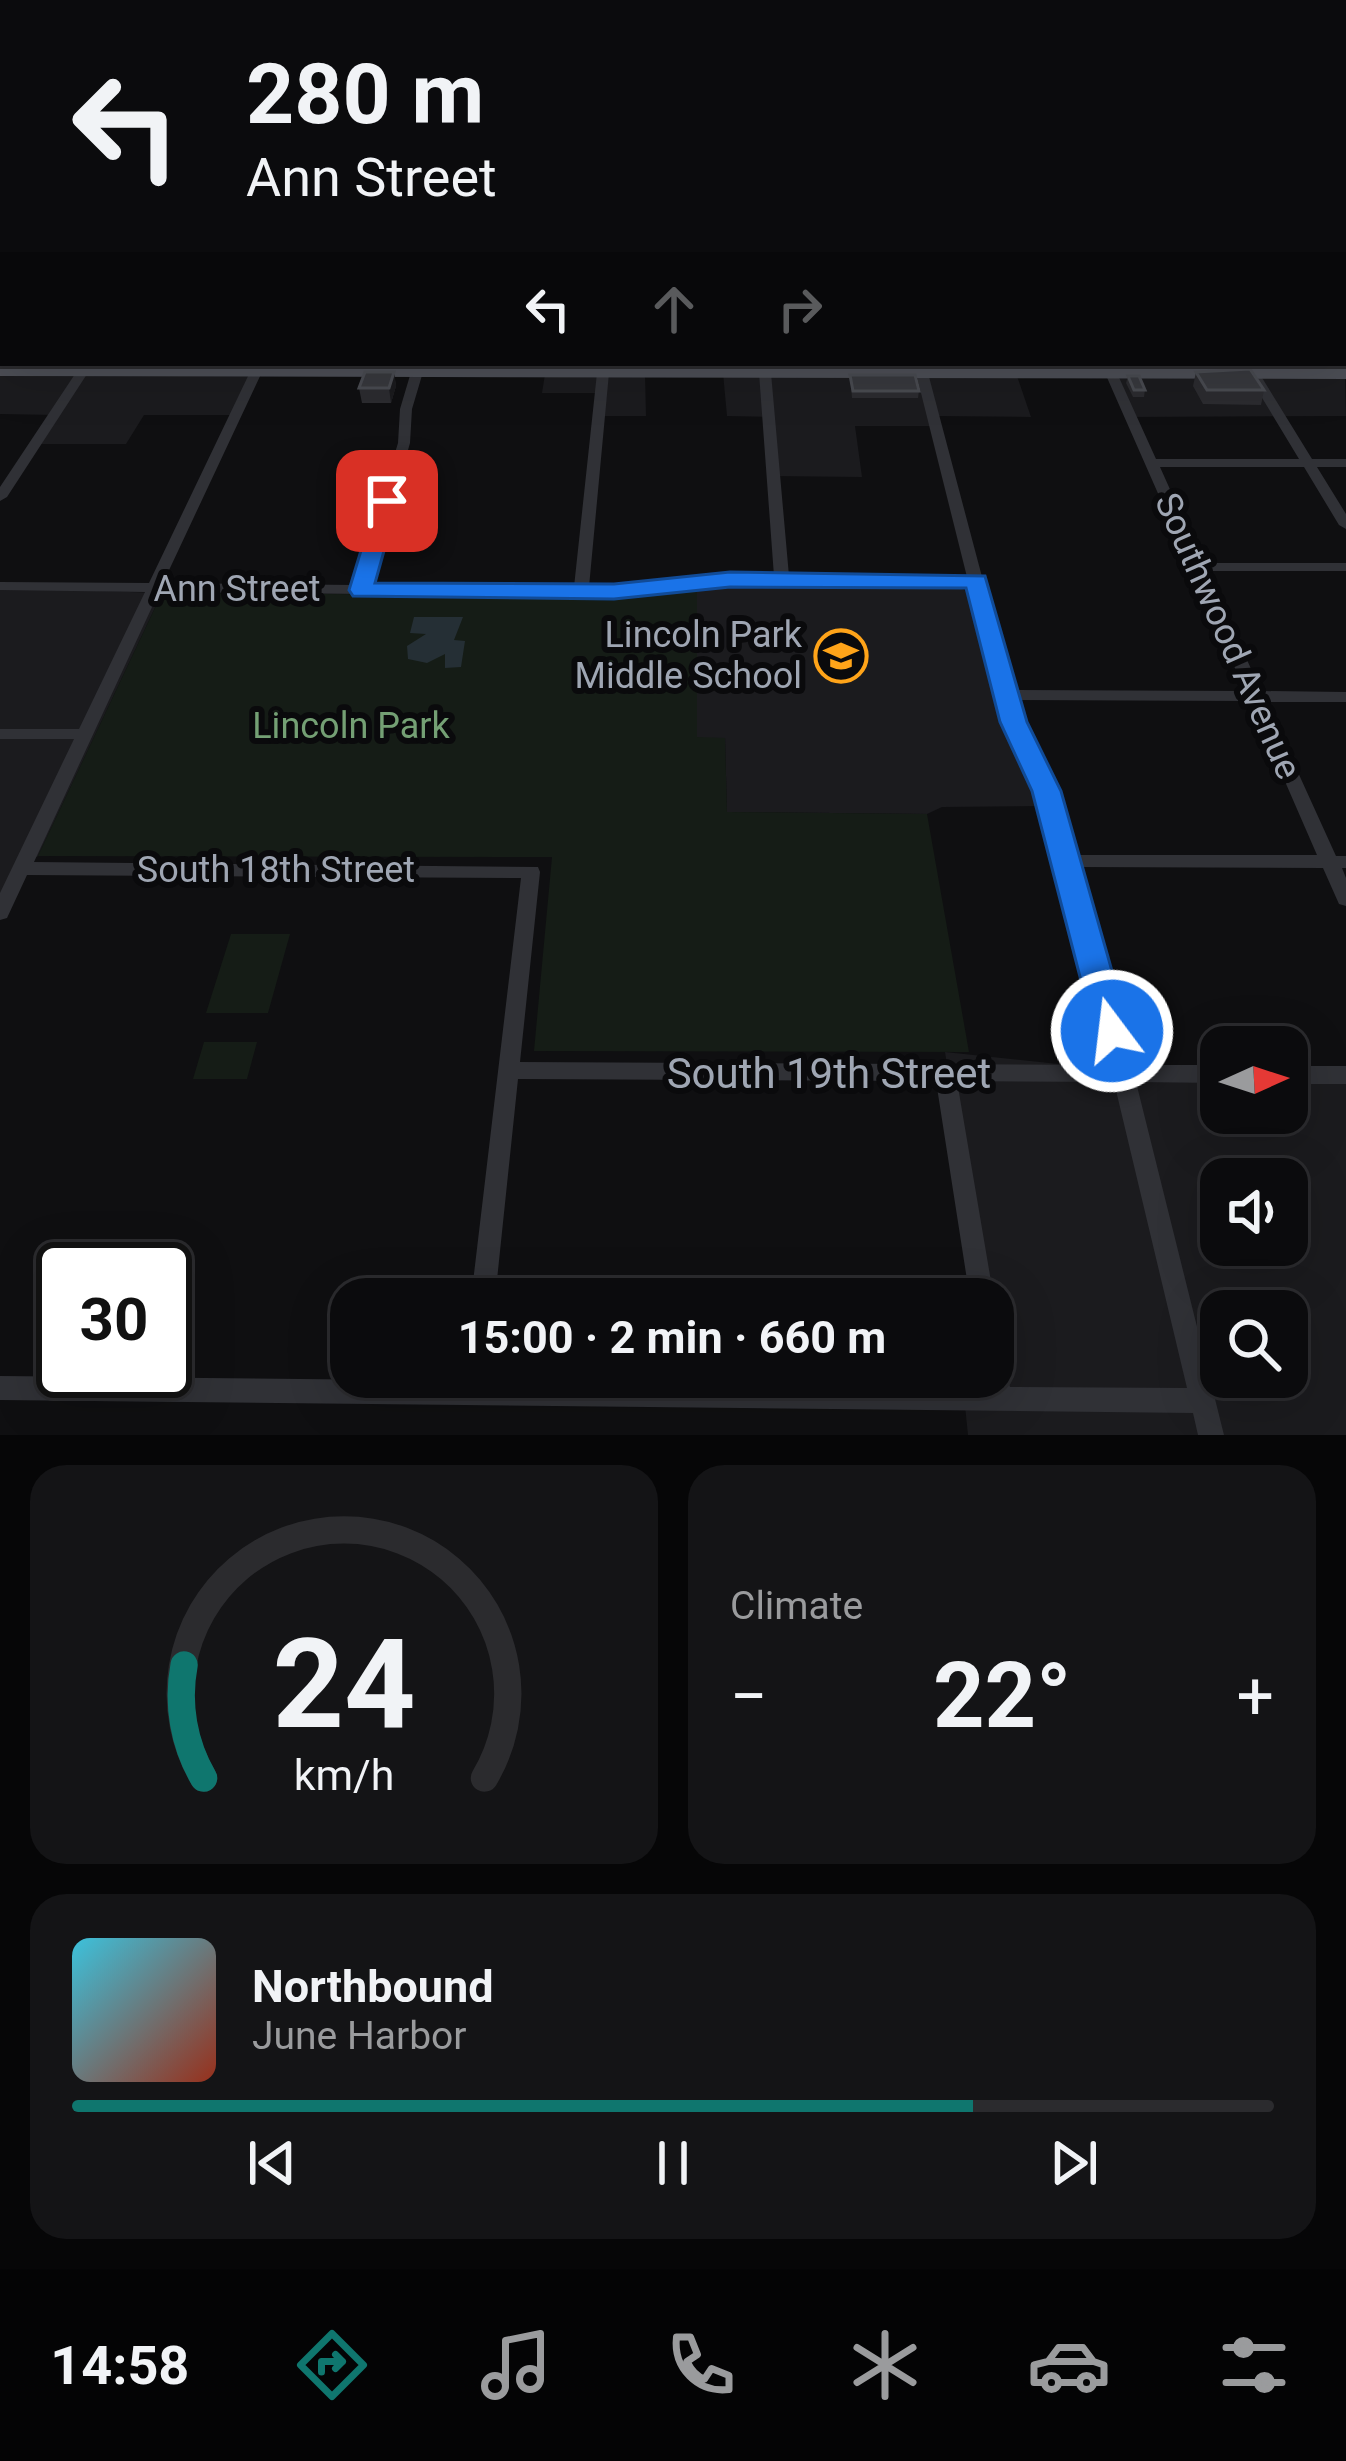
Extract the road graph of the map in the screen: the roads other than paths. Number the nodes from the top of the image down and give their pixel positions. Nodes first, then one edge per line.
1 (189, 367) edge
2 (356, 368) edge
3 (521, 368) edge
4 (694, 368) edge
5 (866, 368) edge
6 (1053, 368) edge
7 (1250, 368) edge
8 (0, 371) edge
9 (83, 371) junction
10 (256, 372) junction
11 (418, 372) junction
12 (603, 373) junction
13 (765, 373) junction
14 (922, 374) junction
15 (1111, 374) junction
16 (1346, 374) edge
17 (1150, 463) junction
18 (1346, 463) edge
19 (1308, 464) junction
20 (5, 482) edge
21 (0, 497) edge
22 (1346, 525) edge
23 (1197, 567) junction
24 (1346, 567) edge
25 (782, 579) junction
26 (976, 581) junction
27 (0, 586) edge
28 (153, 589) junction
29 (361, 590) junction
30 (581, 592) junction
31 (1005, 695) junction
32 (1256, 696) junction
33 (1346, 697) edge
34 (0, 734) edge
35 (85, 734) junction
36 (1064, 861) junction
37 (1338, 862) edge
38 (22, 868) junction
39 (1346, 899) edge
40 (0, 913) edge
41 (508, 1070) junction
42 (945, 1074) junction
43 (1123, 1074) junction
44 (1200, 1074) edge
45 (1308, 1075) edge
46 (1346, 1075) edge
47 (485, 1278) edge
48 (979, 1278) edge
49 (330, 1386) edge
50 (0, 1388) edge
51 (999, 1398) edge
52 (1203, 1401) junction
53 (1211, 1435) edge

1 - 9 main road
1 - 10 main road
2 - 10 main road
2 - 11 main road
3 - 11 main road
3 - 12 main road
4 - 12 main road
4 - 13 main road
5 - 13 main road
5 - 14 main road
6 - 14 main road
6 - 15 main road
7 - 15 main road
7 - 16 main road
7 - 19 street
8 - 9 main road
9 - 20 street
10 - 28 street
11 - 29 street
12 - 30 street
13 - 25 street
14 - 26 street
15 - 17 street, Southwood Avenue
17 - 19 street
17 - 23 street, Southwood Avenue
18 - 19 street
19 - 22 street
20 - 21 street
23 - 24 street
23 - 32 street, Southwood Avenue
25 - 26 street, Ann Street
25 - 30 street, Ann Street
26 - 31 street
27 - 28 street, Ann Street
28 - 29 street, Ann Street
28 - 35 street
29 - 30 street, Ann Street
31 - 32 street
31 - 36 street
32 - 33 street
32 - 37 street, Southwood Avenue
34 - 35 street
35 - 38 street
36 - 37 street
36 - 43 street
37 - 39 street, Southwood Avenue
38 - 40 street
38 - 41 street, South 18th Street
41 - 42 street, South 19th Street
41 - 47 street
42 - 43 street, South 19th Street
42 - 48 street
43 - 44 street, South 19th Street
43 - 52 street
45 - 46 street
49 - 50 street
51 - 52 street
52 - 53 street

